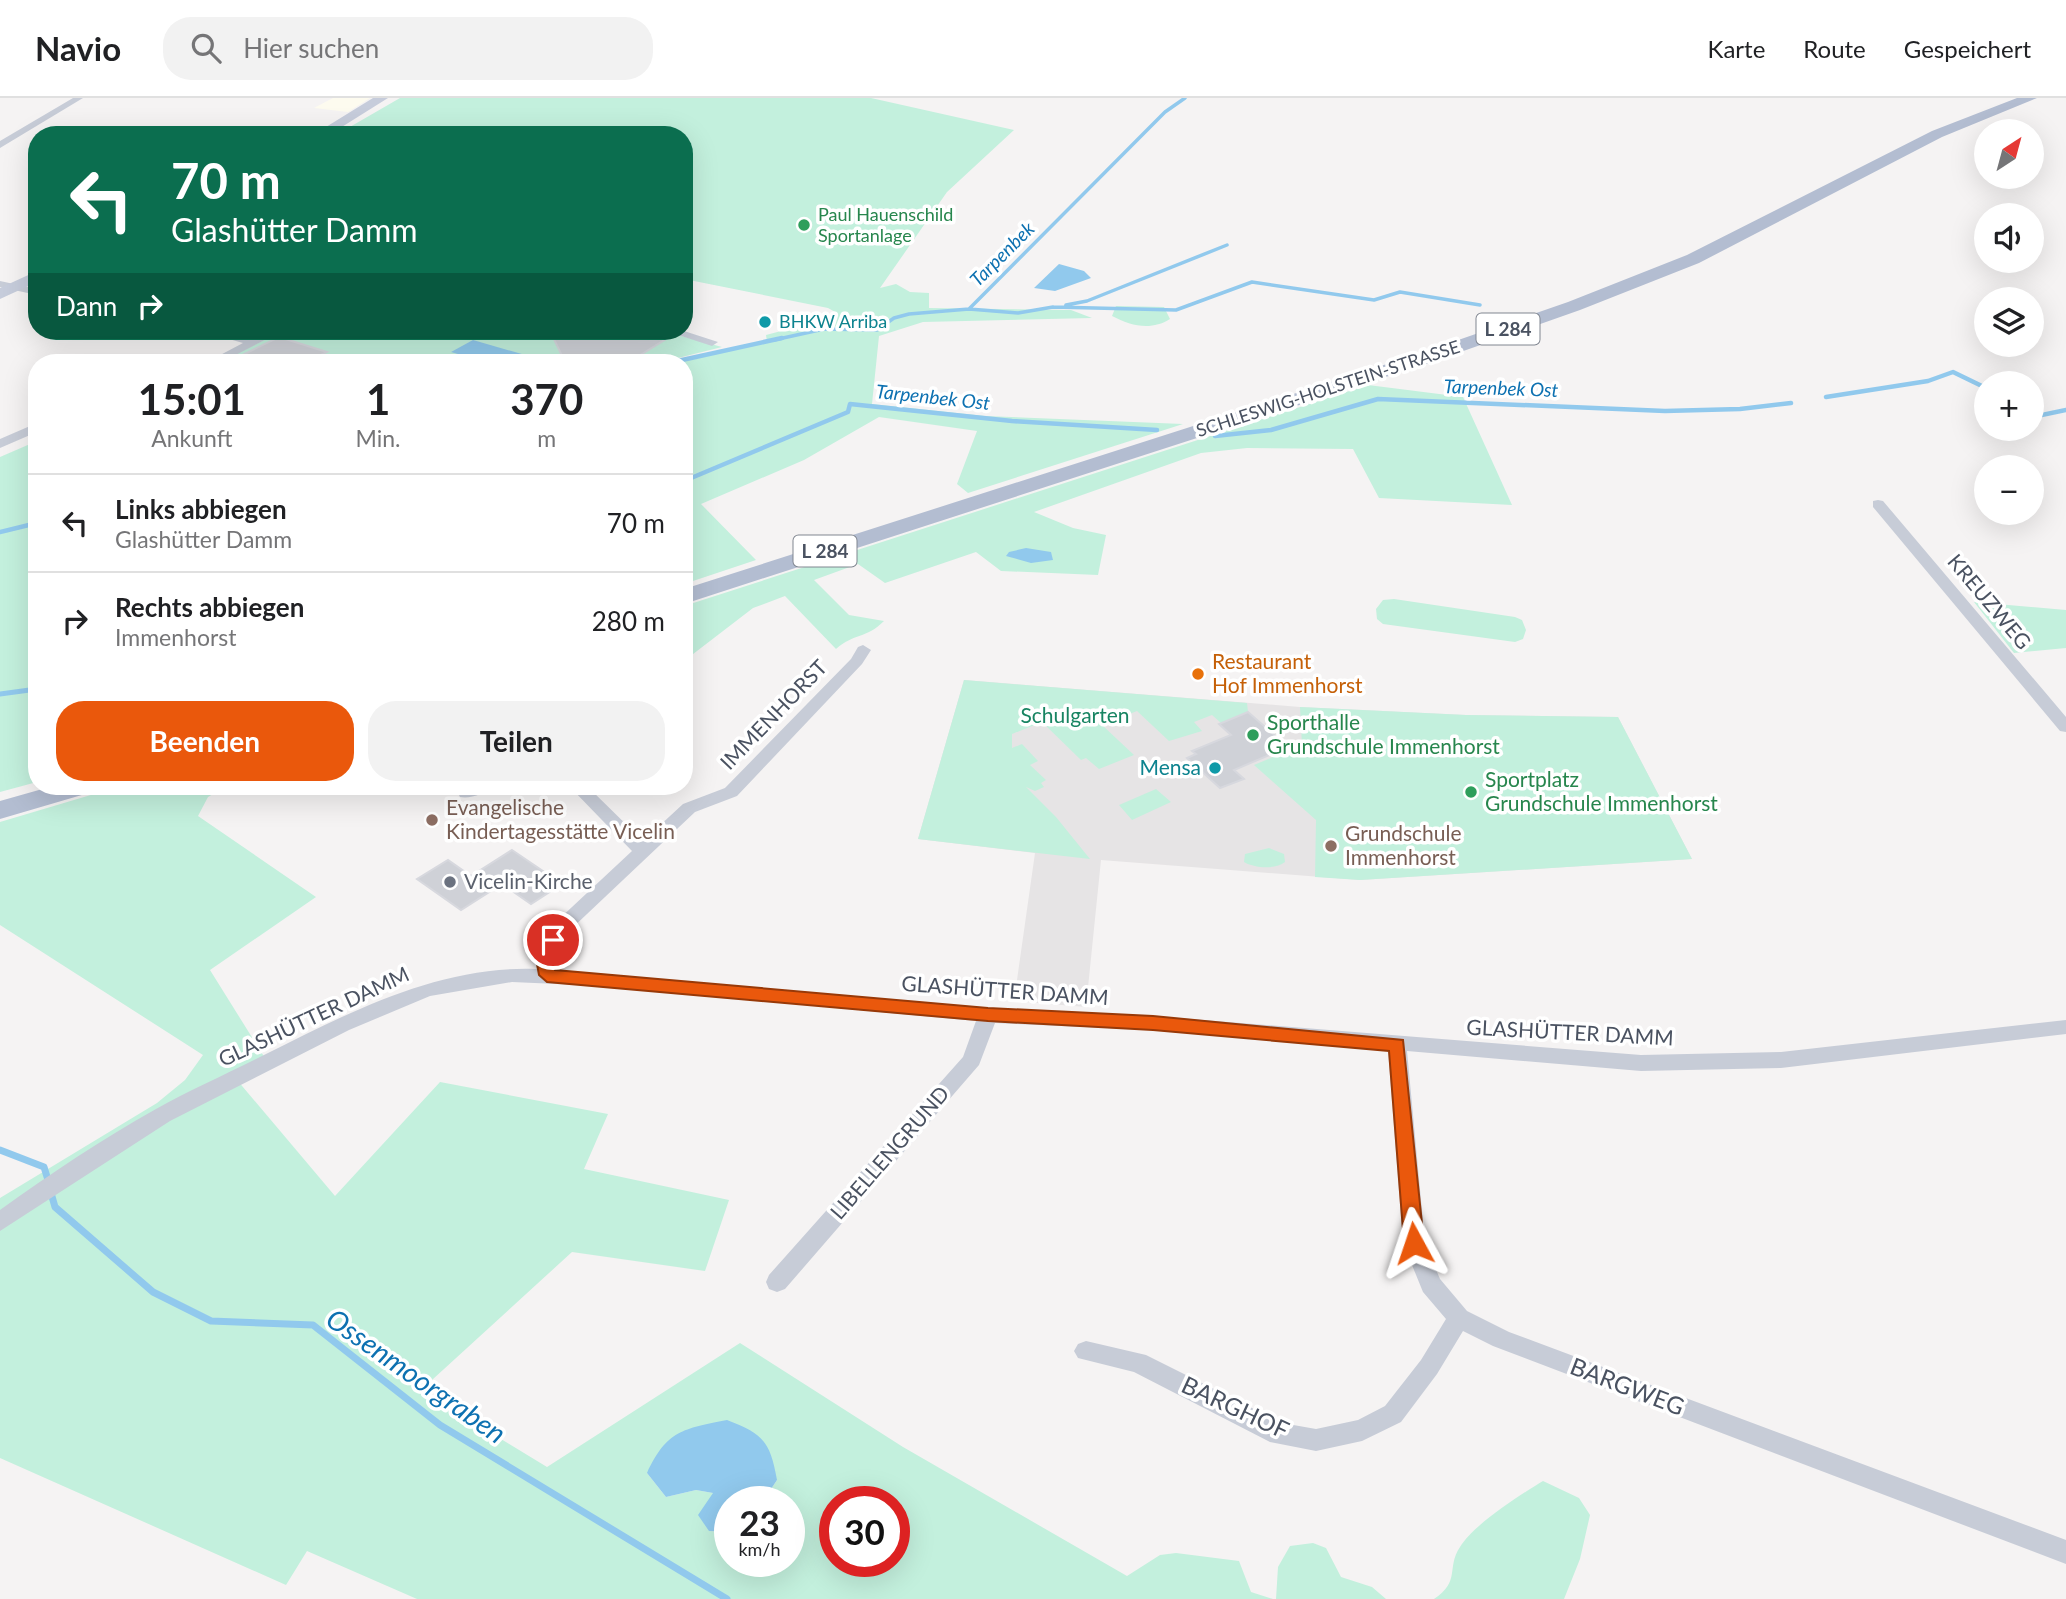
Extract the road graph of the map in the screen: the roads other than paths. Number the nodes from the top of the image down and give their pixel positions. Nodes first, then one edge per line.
1 (79, 98) edge
2 (382, 98) edge
3 (2029, 98) edge
4 (32, 126) edge
5 (334, 126) edge
6 (28, 128) edge
7 (0, 145) edge
8 (28, 279) edge
9 (5, 288) edge
10 (28, 291) edge
11 (693, 337) edge
12 (245, 340) edge
13 (258, 340) edge
14 (254, 342) junction
15 (712, 342) dead end
16 (229, 354) edge
17 (28, 431) edge
18 (0, 444) edge
19 (1878, 504) dead end
20 (693, 594) edge
21 (863, 650) dead end
22 (2066, 727) edge
23 (52, 795) edge
24 (586, 795) edge
25 (0, 810) edge
26 (642, 851) junction
27 (547, 975) junction
28 (988, 1015) junction
29 (2066, 1027) edge
30 (1397, 1045) junction
31 (0, 1222) edge
32 (777, 1282) dead end
33 (1459, 1318) junction
34 (1086, 1351) dead end
35 (2066, 1552) edge

1 - 4 street
2 - 5 main road
3 - 20 main road, SCHLESWIG-HOLSTEIN-STRASSE / L 284
6 - 7 street
8 - 9 main road
9 - 10 street
11 - 15 street
12 - 14 street
13 - 14 street
14 - 16 street
17 - 18 street
19 - 22 street, KREUZWEG
21 - 26 street, IMMENHORST
23 - 25 main road
24 - 26 street
26 - 27 street, IMMENHORST
27 - 28 street, GLASHÜTTER DAMM
27 - 31 street, GLASHÜTTER DAMM
28 - 30 street, GLASHÜTTER DAMM
28 - 32 street, LIBELLENGRUND
29 - 30 street, GLASHÜTTER DAMM
30 - 33 street, BARGWEG
33 - 34 street, BARGHOF
33 - 35 street, BARGWEG

